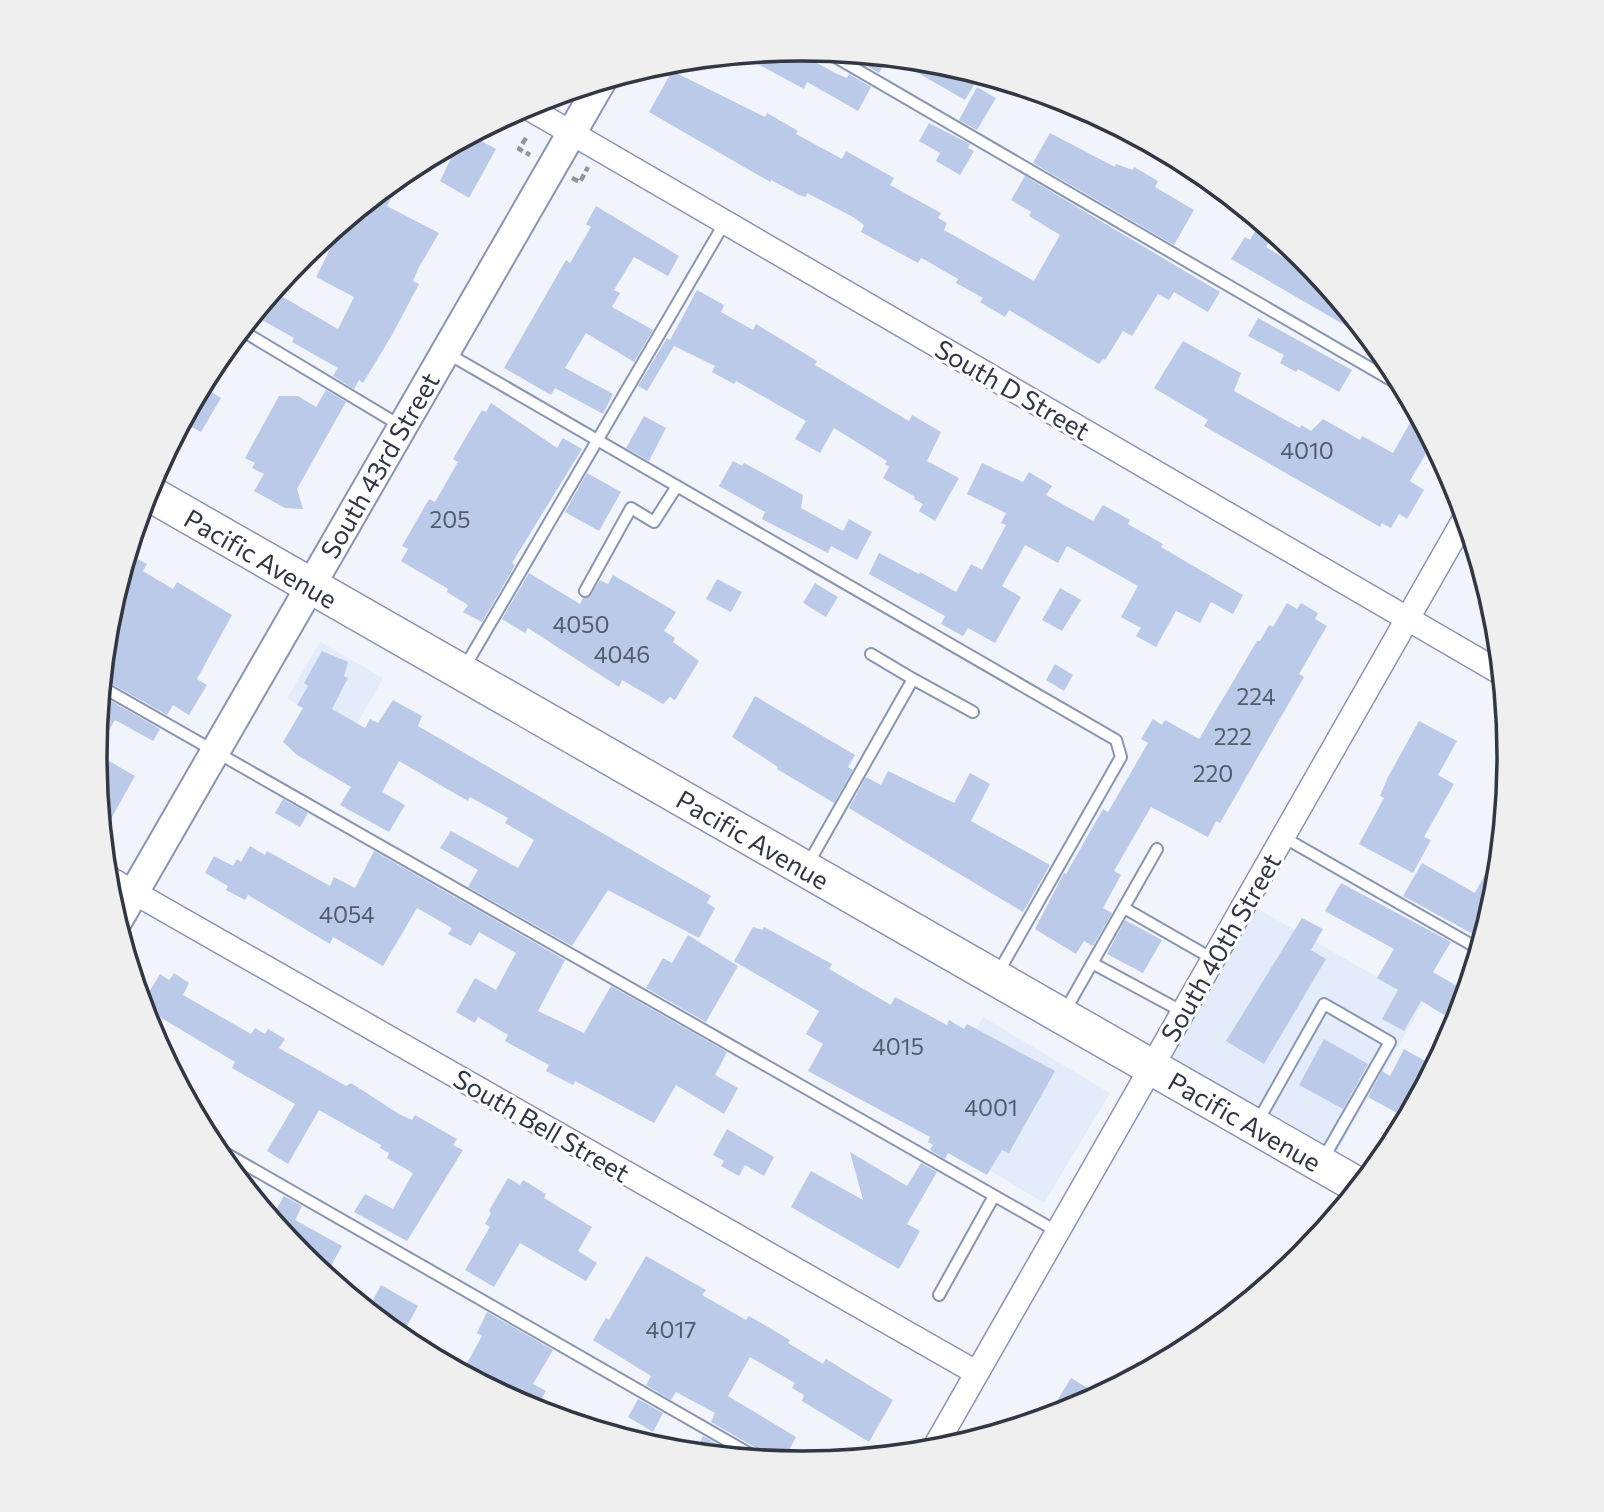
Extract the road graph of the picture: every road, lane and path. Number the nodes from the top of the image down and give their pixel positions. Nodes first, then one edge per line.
1 (846, 63) edge
2 (595, 93) edge
3 (538, 113) edge
4 (572, 133) junction
5 (526, 138) dead end
6 (531, 156) dead end
7 (725, 222) junction
8 (250, 335) edge
9 (445, 352) junction
10 (1383, 376) edge
11 (402, 426) junction
12 (597, 441) junction
13 (677, 486) junction
14 (157, 498) edge
15 (1459, 529) edge
16 (309, 585) junction
17 (585, 591) dead end
18 (1408, 618) junction
19 (871, 654) dead end
20 (1491, 667) edge
21 (462, 673) junction
22 (913, 679) junction
23 (111, 692) edge
24 (973, 712) dead end
25 (213, 751) junction
26 (1283, 837) junction
27 (1157, 849) dead end
28 (804, 869) junction
29 (120, 885) edge
30 (134, 893) junction
31 (1124, 908) junction
32 (125, 909) edge
33 (1471, 944) edge
34 (1213, 959) junction
35 (1092, 963) junction
36 (995, 978) junction
37 (1183, 1012) junction
38 (1062, 1016) junction
39 (1151, 1068) junction
40 (1254, 1126) junction
41 (237, 1160) edge
42 (1320, 1164) junction
43 (1351, 1181) edge
44 (995, 1196) junction
45 (1058, 1232) junction
46 (939, 1295) dead end
47 (977, 1373) junction
48 (941, 1436) edge
49 (739, 1447) edge

1 - 10 lane
2 - 4 street, South 43rd Street
3 - 4 street, South D Street
4 - 7 street, South D Street
4 - 9 street, South 43rd Street
5 - 6 path
7 - 12 lane
7 - 18 street, South D Street
8 - 11 lane
9 - 11 street, South 43rd Street
9 - 12 lane
11 - 16 street, South 43rd Street
12 - 13 lane
12 - 21 lane
13 - 17 lane
13 - 36 lane
14 - 16 main road, Pacific Avenue
15 - 18 street, South 40th Street
16 - 21 main road, Pacific Avenue
16 - 25 street, South 43rd Street
18 - 20 street, South D Street
18 - 26 street, South 40th Street
19 - 22 lane
21 - 28 main road, Pacific Avenue
22 - 24 lane
22 - 28 lane
23 - 25 lane
25 - 30 street, South 43rd Street
25 - 44 lane
26 - 33 lane
26 - 34 street, South 40th Street
27 - 31 lane
28 - 36 main road, Pacific Avenue
29 - 30 street, South Bell Street
30 - 32 street, South 43rd Street
30 - 47 street, South Bell Street
31 - 34 lane
31 - 35 lane
34 - 37 street, South 40th Street
35 - 37 lane
35 - 38 lane
36 - 38 main road, Pacific Avenue
37 - 39 street, South 40th Street
38 - 39 main road, Pacific Avenue
39 - 40 main road, Pacific Avenue
39 - 45 street, South 40th Street
40 - 42 main road, Pacific Avenue
40 - 42 lane
41 - 49 lane
42 - 43 main road, Pacific Avenue
44 - 45 lane
44 - 46 lane
45 - 47 street, South 40th Street
47 - 48 street, South 40th Street

